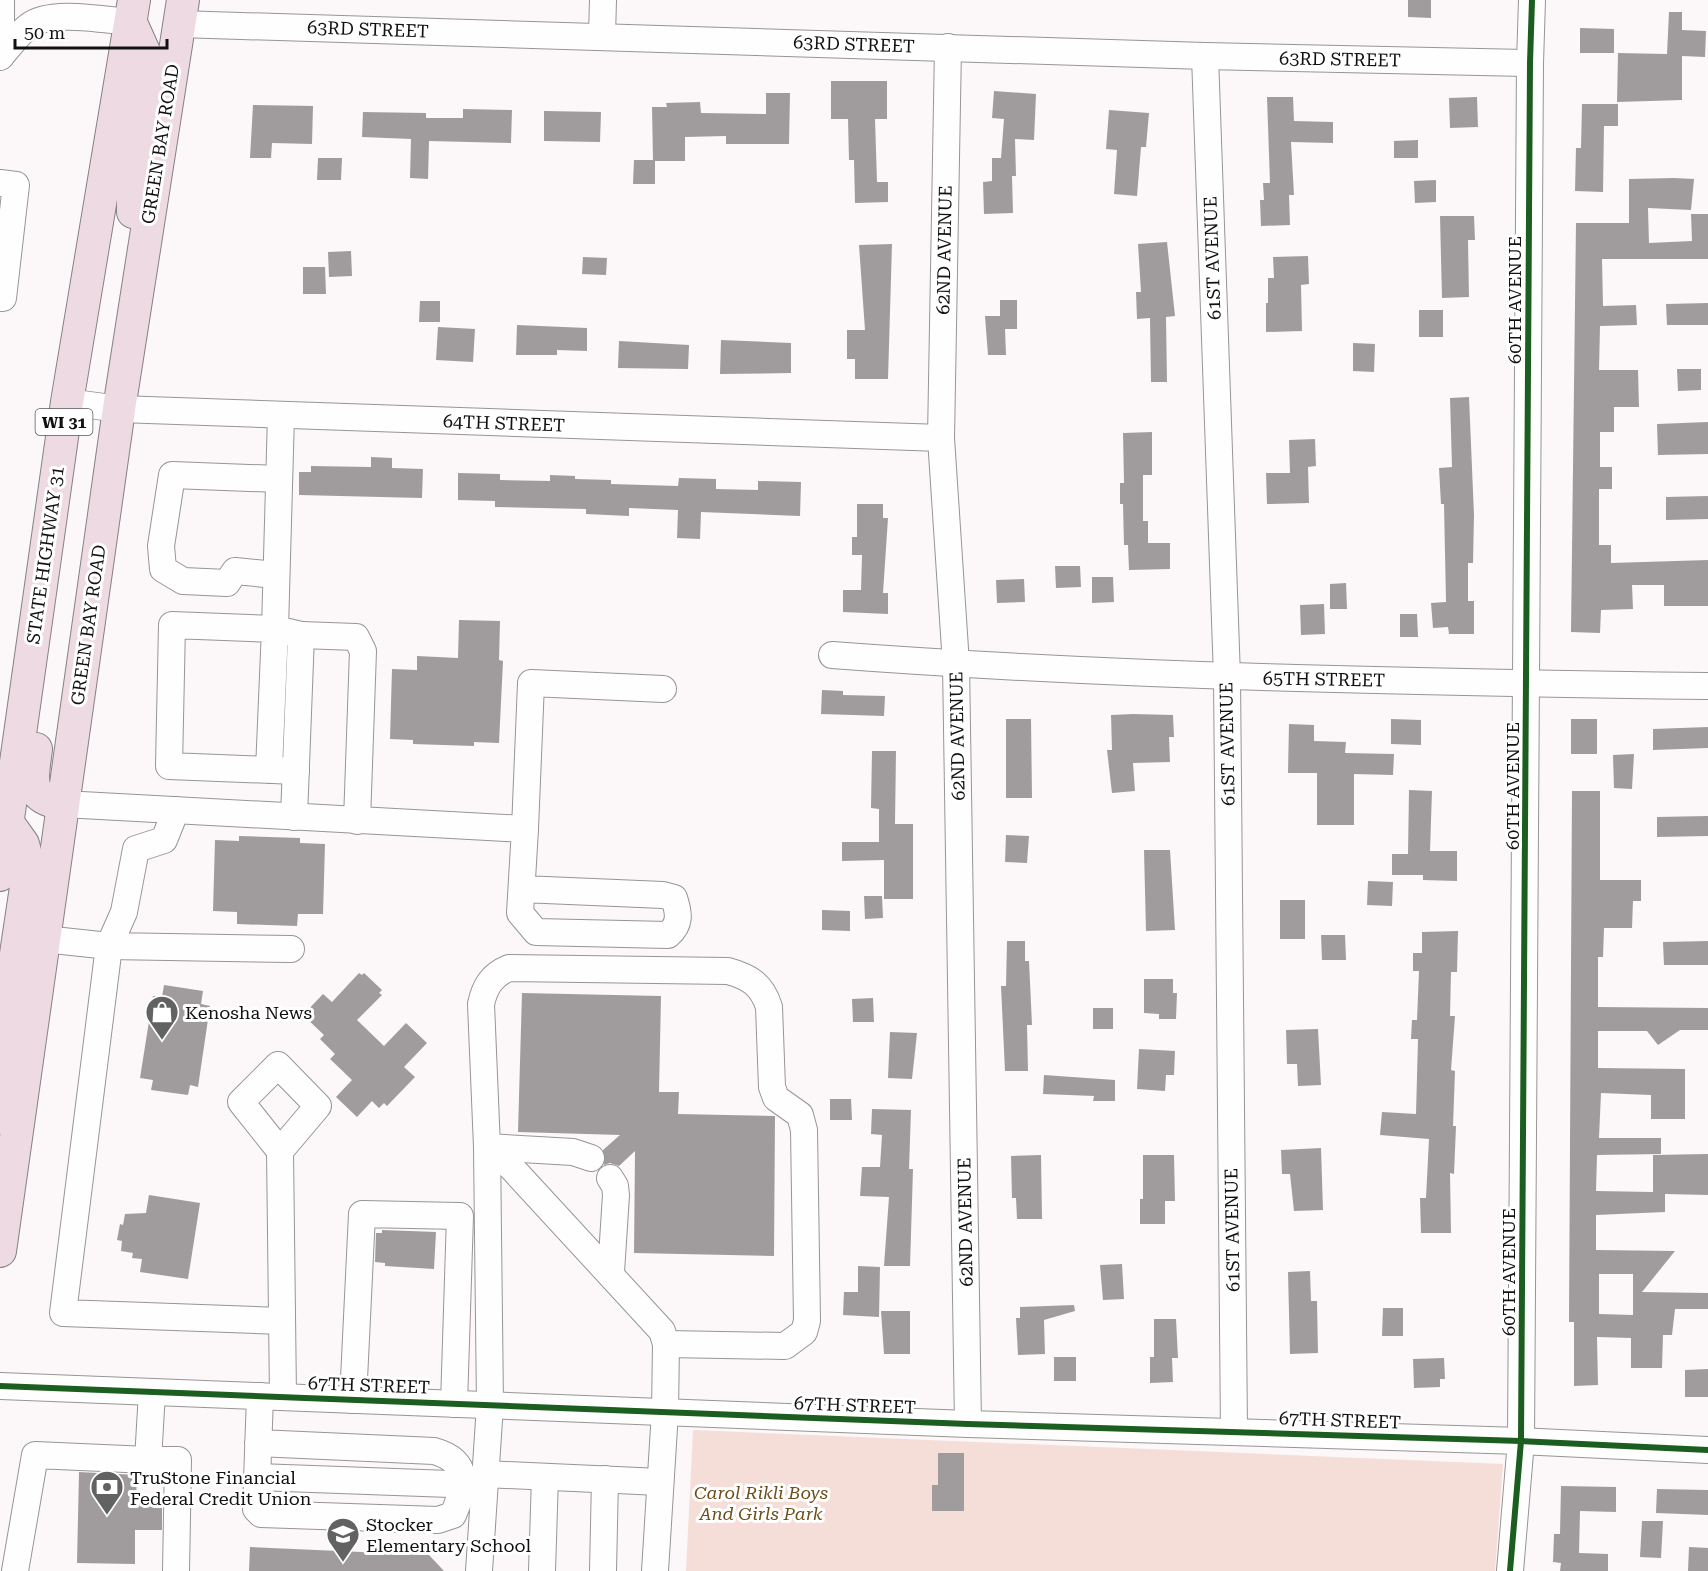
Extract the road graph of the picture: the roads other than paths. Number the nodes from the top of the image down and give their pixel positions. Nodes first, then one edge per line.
1 (2, 0) edge
2 (603, 0) edge
3 (1533, 0) edge
4 (54, 8) edge
5 (174, 8) edge
6 (132, 11) edge
7 (602, 36) junction
8 (948, 47) junction
9 (0, 56) edge
10 (1204, 56) junction
11 (1530, 63) junction
12 (8, 184) edge
13 (135, 300) junction
14 (1, 304) edge
15 (67, 402) junction
16 (119, 410) junction
17 (280, 415) junction
18 (941, 438) junction
19 (279, 479) junction
20 (276, 575) junction
21 (38, 611) junction
22 (275, 628) junction
23 (301, 635) junction
24 (832, 655) dead end
25 (956, 664) junction
26 (1227, 677) junction
27 (1528, 683) junction
28 (1708, 686) edge
29 (663, 689) dead end
30 (269, 770) junction
31 (296, 771) junction
32 (63, 804) junction
33 (176, 810) junction
34 (294, 818) junction
35 (357, 821) junction
36 (4, 823) edge
37 (525, 829) junction
38 (0, 875) edge
39 (522, 890) junction
40 (536, 932) junction
41 (44, 939) junction
42 (110, 946) junction
43 (291, 949) dead end
44 (536, 969) junction
45 (487, 1147) junction
46 (280, 1151) dead end
47 (591, 1158) dead end
48 (610, 1178) dead end
49 (2, 1237) edge
50 (611, 1272) junction
51 (282, 1321) junction
52 (666, 1344) junction
53 (0, 1386) edge
54 (152, 1392) junction
55 (271, 1396) junction
56 (353, 1400) junction
57 (454, 1404) junction
58 (489, 1405) junction
59 (664, 1412) junction
60 (968, 1424) junction
61 (1234, 1432) junction
62 (1521, 1441) junction
63 (258, 1443) junction
64 (1708, 1450) edge
65 (148, 1460) junction
66 (257, 1477) junction
67 (546, 1477) junction
68 (605, 1479) junction
69 (477, 1481) junction
70 (660, 1482) junction
71 (15, 1571) edge
72 (176, 1571) edge
73 (478, 1571) edge
74 (542, 1571) edge
75 (603, 1571) edge
76 (655, 1571) edge
77 (1510, 1571) edge

1 - 9 street
2 - 7 street
3 - 11 street, 60TH AVENUE
4 - 6 street
4 - 9 street
5 - 7 street, 63RD STREET
5 - 13 main road, GREEN BAY ROAD / WI 31
6 - 13 main road
6 - 15 main road, STATE HIGHWAY 31 / WI 31
7 - 8 street, 63RD STREET
8 - 10 street, 63RD STREET
8 - 18 street, 62ND AVENUE
10 - 11 street, 63RD STREET
10 - 26 street, 61ST AVENUE
11 - 27 street, 60TH AVENUE
12 - 14 street
13 - 16 main road, GREEN BAY ROAD / WI 31
15 - 16 street, 64TH STREET
15 - 21 main road, STATE HIGHWAY 31 / WI 31
16 - 17 street, 64TH STREET
16 - 32 main road, GREEN BAY ROAD / WI 31
17 - 18 street, 64TH STREET
17 - 19 street
18 - 25 street, 62ND AVENUE
19 - 20 street
19 - 20 street
20 - 22 street
21 - 32 main road
21 - 36 main road, STATE HIGHWAY 31 / WI 31
22 - 23 street
22 - 30 street
22 - 30 street
23 - 31 street
23 - 35 street
24 - 25 street, 65TH STREET
25 - 26 street, 65TH STREET
25 - 60 street, 62ND AVENUE
26 - 27 street, 65TH STREET
26 - 61 street, 61ST AVENUE
27 - 28 street, 65TH STREET
27 - 62 street, 60TH AVENUE
29 - 37 street
30 - 31 street
31 - 34 street
32 - 33 street
32 - 41 main road, GREEN BAY ROAD / WI 31
33 - 34 street
33 - 42 street
34 - 35 street
35 - 37 street
36 - 38 main road, STATE HIGHWAY 31 / WI 31
36 - 49 main road
37 - 39 street
39 - 40 street
39 - 40 street
40 - 44 street
41 - 42 street
41 - 49 main road, GREEN BAY ROAD / WI 31
42 - 43 street
42 - 51 street
44 - 45 street
44 - 52 street
45 - 47 street
45 - 50 street
45 - 58 street
46 - 51 street
48 - 50 street
50 - 52 street
51 - 55 street
52 - 59 street
53 - 54 street, 67TH STREET
54 - 55 street, 67TH STREET
54 - 65 street
55 - 56 street, 67TH STREET
55 - 63 street
56 - 57 street, 67TH STREET
56 - 57 street
57 - 58 street, 67TH STREET
58 - 59 street, 67TH STREET
58 - 69 street
59 - 60 street, 67TH STREET
59 - 70 street
60 - 61 street, 67TH STREET
61 - 62 street, 67TH STREET
62 - 64 street, 67TH STREET
62 - 77 street, 60TH AVENUE
63 - 66 street
63 - 69 street
65 - 71 street
65 - 72 street
66 - 69 street
66 - 69 street
67 - 68 street
67 - 69 street
67 - 74 street
68 - 70 street
68 - 75 street
69 - 73 street
70 - 76 street

